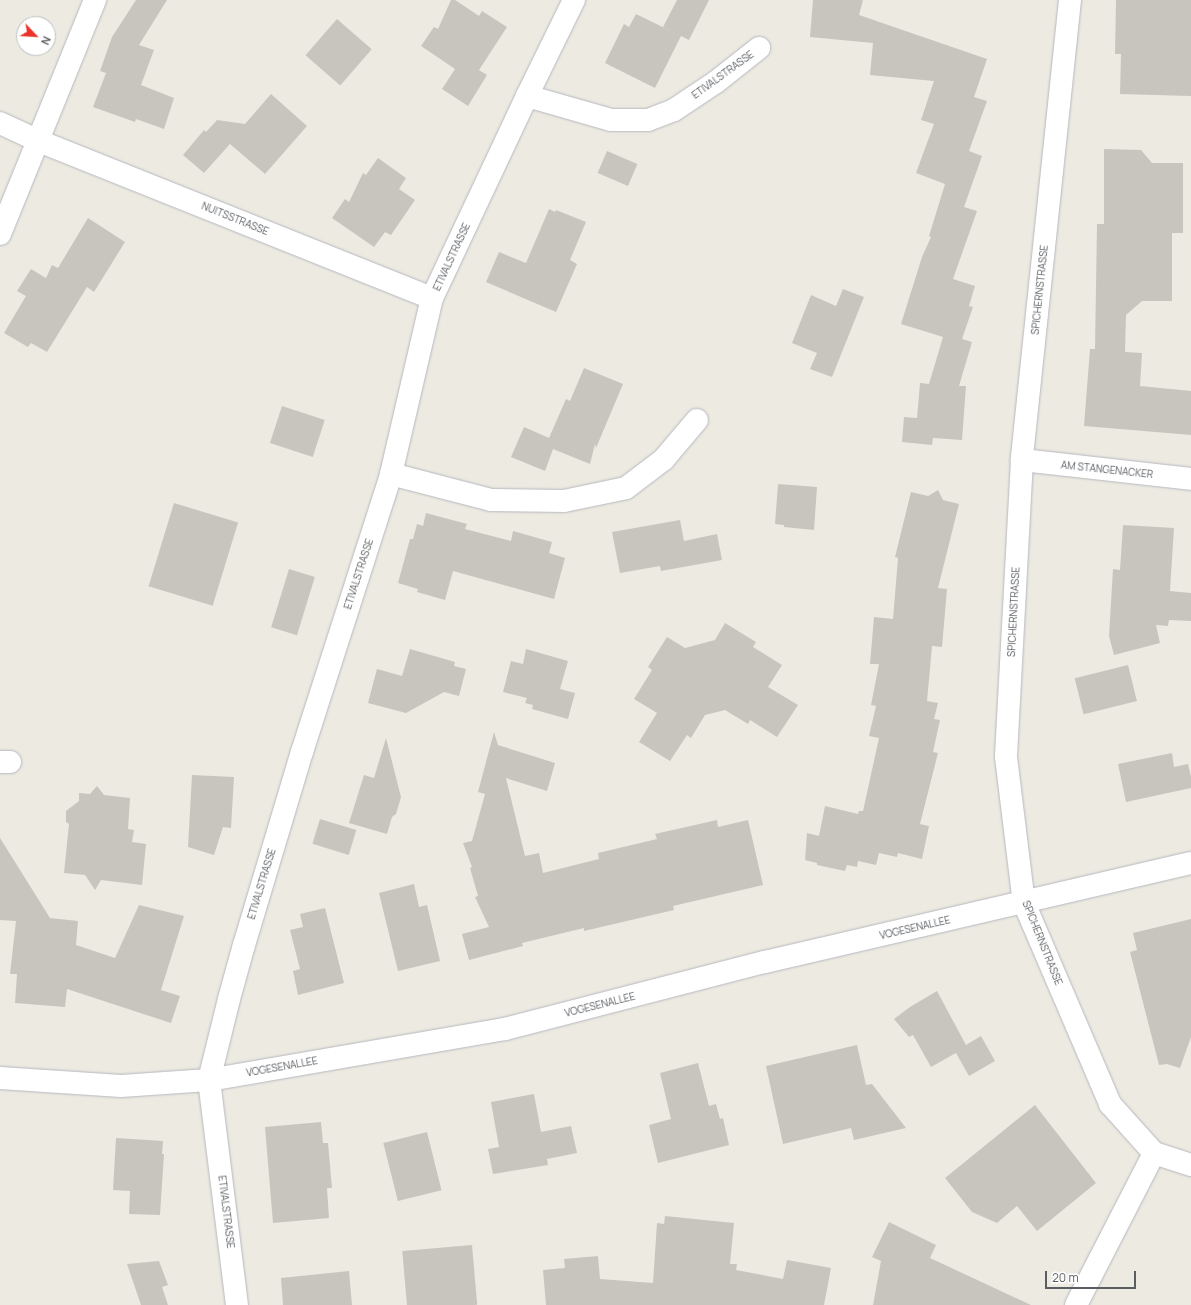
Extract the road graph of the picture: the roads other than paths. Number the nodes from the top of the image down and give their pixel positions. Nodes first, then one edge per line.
1 (95, 0) edge
2 (574, 0) edge
3 (1070, 0) edge
4 (759, 48) dead end
5 (527, 96) junction
6 (0, 123) edge
7 (38, 141) junction
8 (0, 234) edge
9 (432, 298) junction
10 (697, 420) dead end
11 (1022, 460) junction
12 (391, 474) junction
13 (1191, 479) edge
14 (1191, 863) edge
15 (1024, 903) junction
16 (0, 1078) edge
17 (209, 1080) junction
18 (1154, 1153) junction
19 (1191, 1165) edge
20 (237, 1305) edge
21 (1076, 1305) edge

1 - 7 street
2 - 5 street, ETIVALSTRASSE
3 - 11 street, SPICHERNSTRASSE
4 - 5 street, ETIVALSTRASSE
5 - 9 street, ETIVALSTRASSE
6 - 7 street, NUITSSTRASSE
7 - 8 street
7 - 9 street, NUITSSTRASSE
9 - 12 street, ETIVALSTRASSE
10 - 12 street
11 - 13 street, AM STANGENACKER
11 - 15 street, SPICHERNSTRASSE
12 - 17 street, ETIVALSTRASSE
14 - 15 street, VOGESENALLEE
15 - 17 street, VOGESENALLEE
15 - 18 street, SPICHERNSTRASSE
16 - 17 street, VOGESENALLEE
17 - 20 street, ETIVALSTRASSE
18 - 19 street
18 - 21 street

